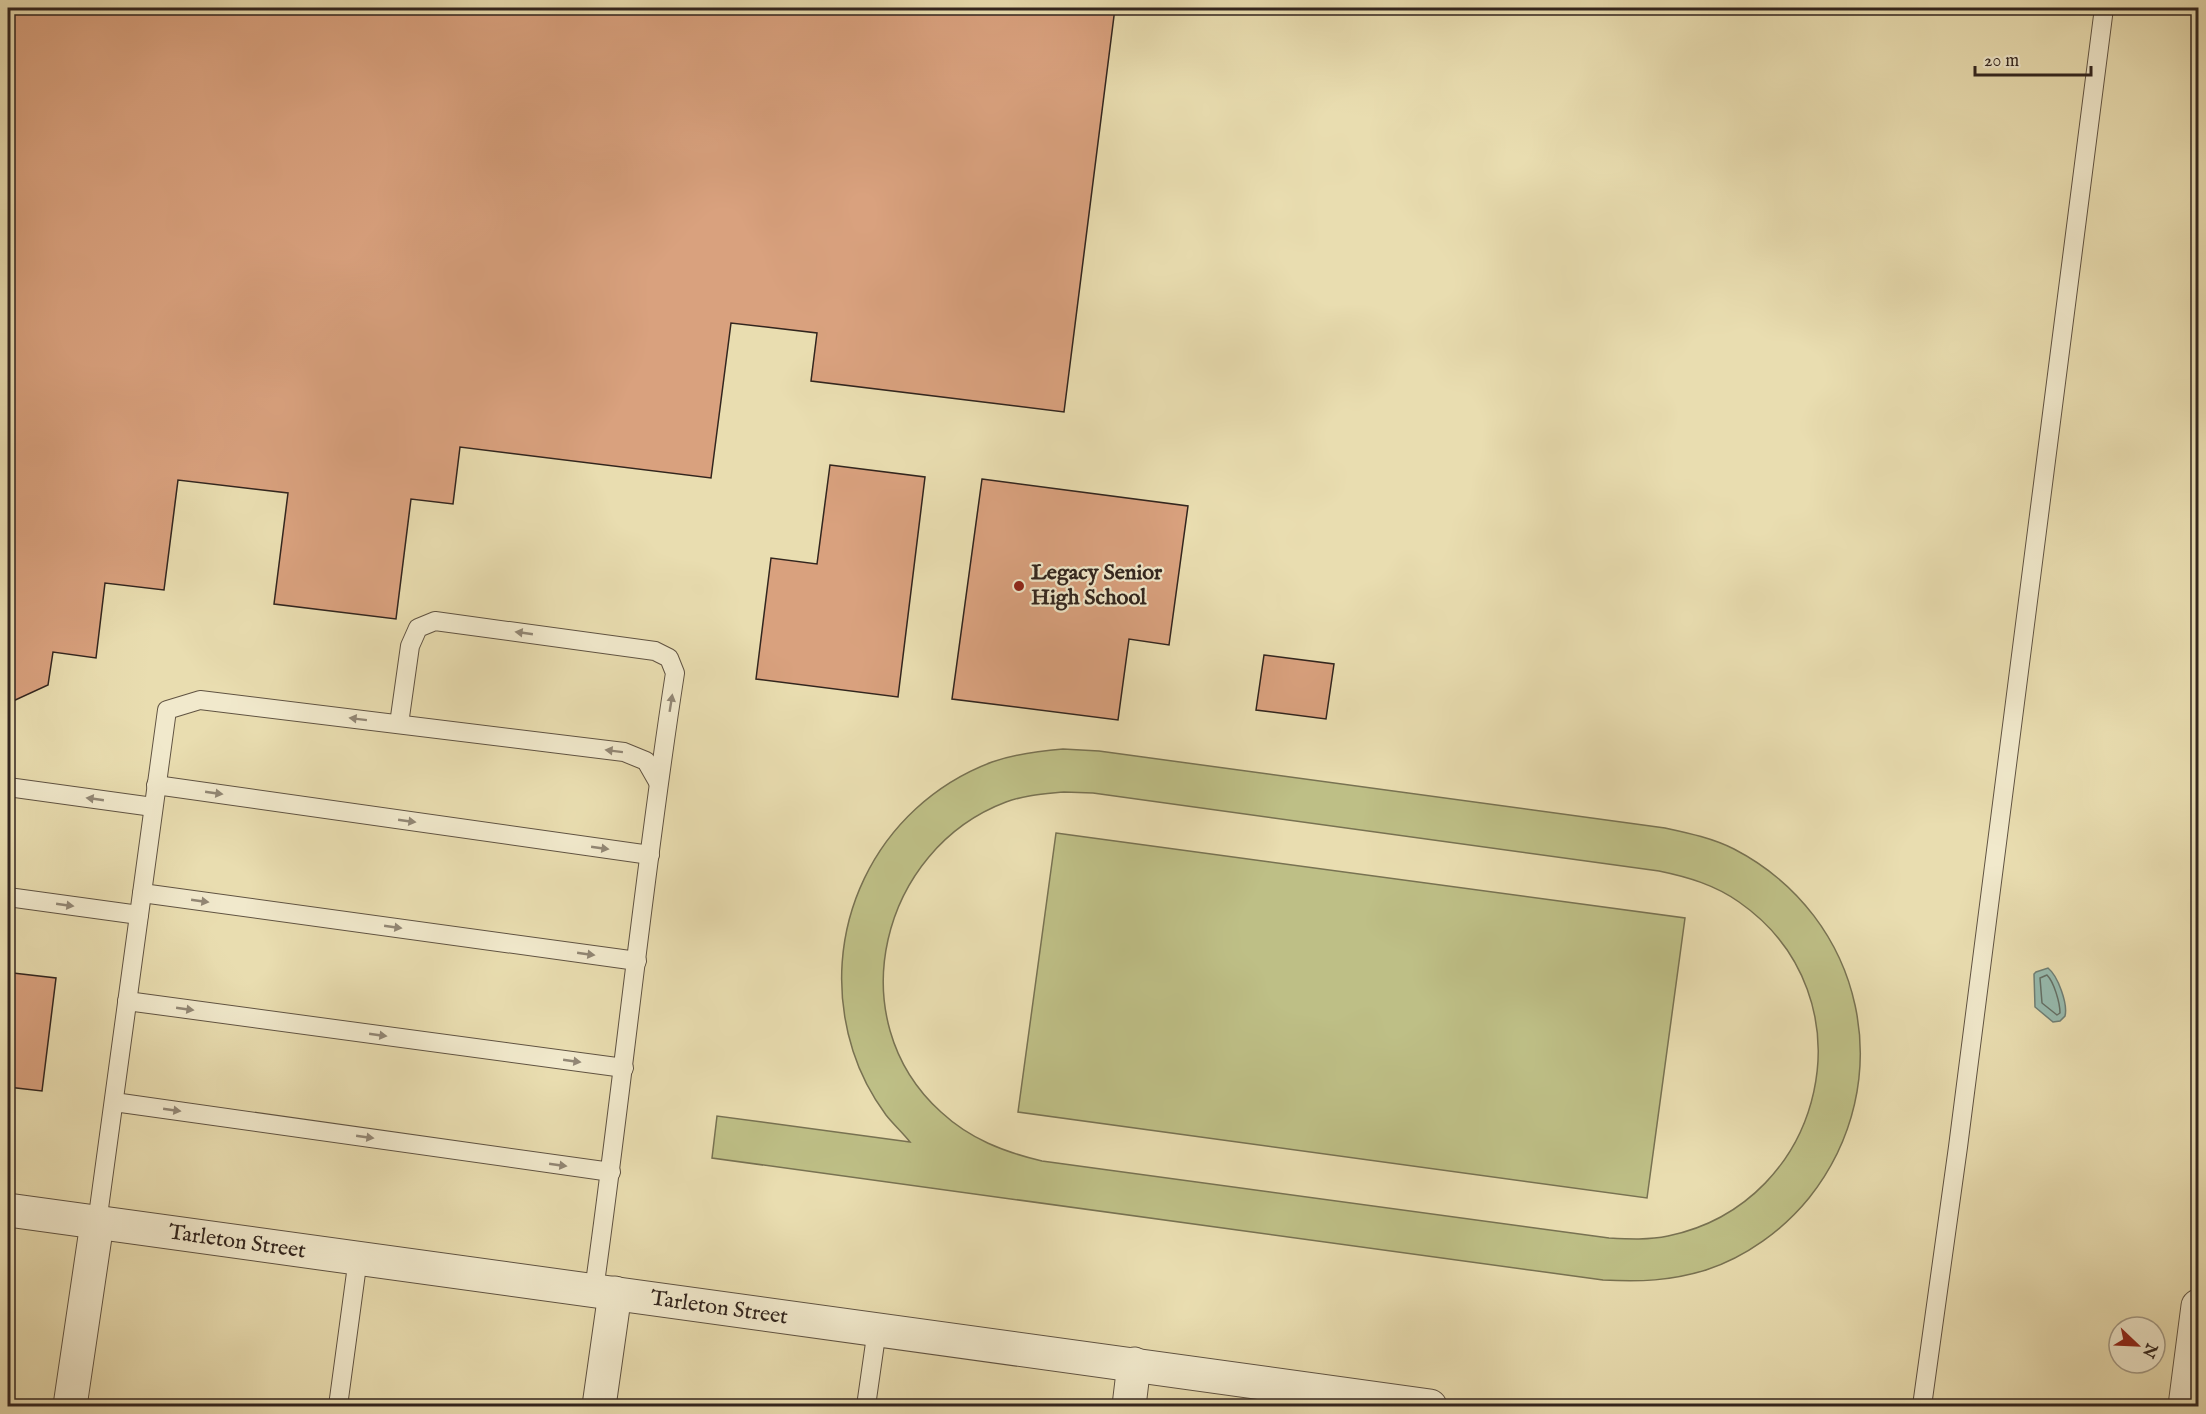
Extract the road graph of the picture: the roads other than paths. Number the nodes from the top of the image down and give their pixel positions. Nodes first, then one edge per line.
1 (2104, 8) edge
2 (399, 724) junction
3 (658, 782) junction
4 (156, 785) junction
5 (8, 787) edge
6 (153, 807) junction
7 (650, 855) junction
8 (142, 893) junction
9 (8, 897) edge
10 (139, 915) junction
11 (637, 961) junction
12 (127, 1001) junction
13 (624, 1068) junction
14 (114, 1102) junction
15 (611, 1172) junction
16 (8, 1210) edge
17 (97, 1223) junction
18 (358, 1258) junction
19 (605, 1292) junction
20 (2199, 1306) edge
21 (877, 1329) junction
22 (1134, 1364) junction
23 (1412, 1405) edge
24 (70, 1407) edge
25 (338, 1407) edge
26 (599, 1407) edge
27 (866, 1407) edge
28 (1129, 1407) edge
29 (1922, 1407) edge
30 (2185, 1407) edge

1 - 29 lane
3 -> 2 lane
3 -> 2 lane
2 -> 4 lane
3 - 7 lane
4 - 6 lane
4 -> 7 lane
6 -> 5 lane
6 - 8 lane
7 - 11 lane
8 - 10 lane
8 -> 11 lane
9 -> 10 lane
10 - 12 lane
11 - 13 lane
12 -> 13 lane
12 - 14 lane
13 - 15 lane
14 -> 15 lane
14 - 17 lane
15 - 19 lane
16 - 17 street, Tarleton Street
17 - 18 street, Tarleton Street
17 - 24 street
18 - 19 street, Tarleton Street
18 - 25 lane
19 - 21 street, Tarleton Street
19 - 26 street
20 - 30 street
21 - 22 street, Tarleton Street
21 - 27 lane
22 - 23 street, Tarleton Street
22 - 28 street

